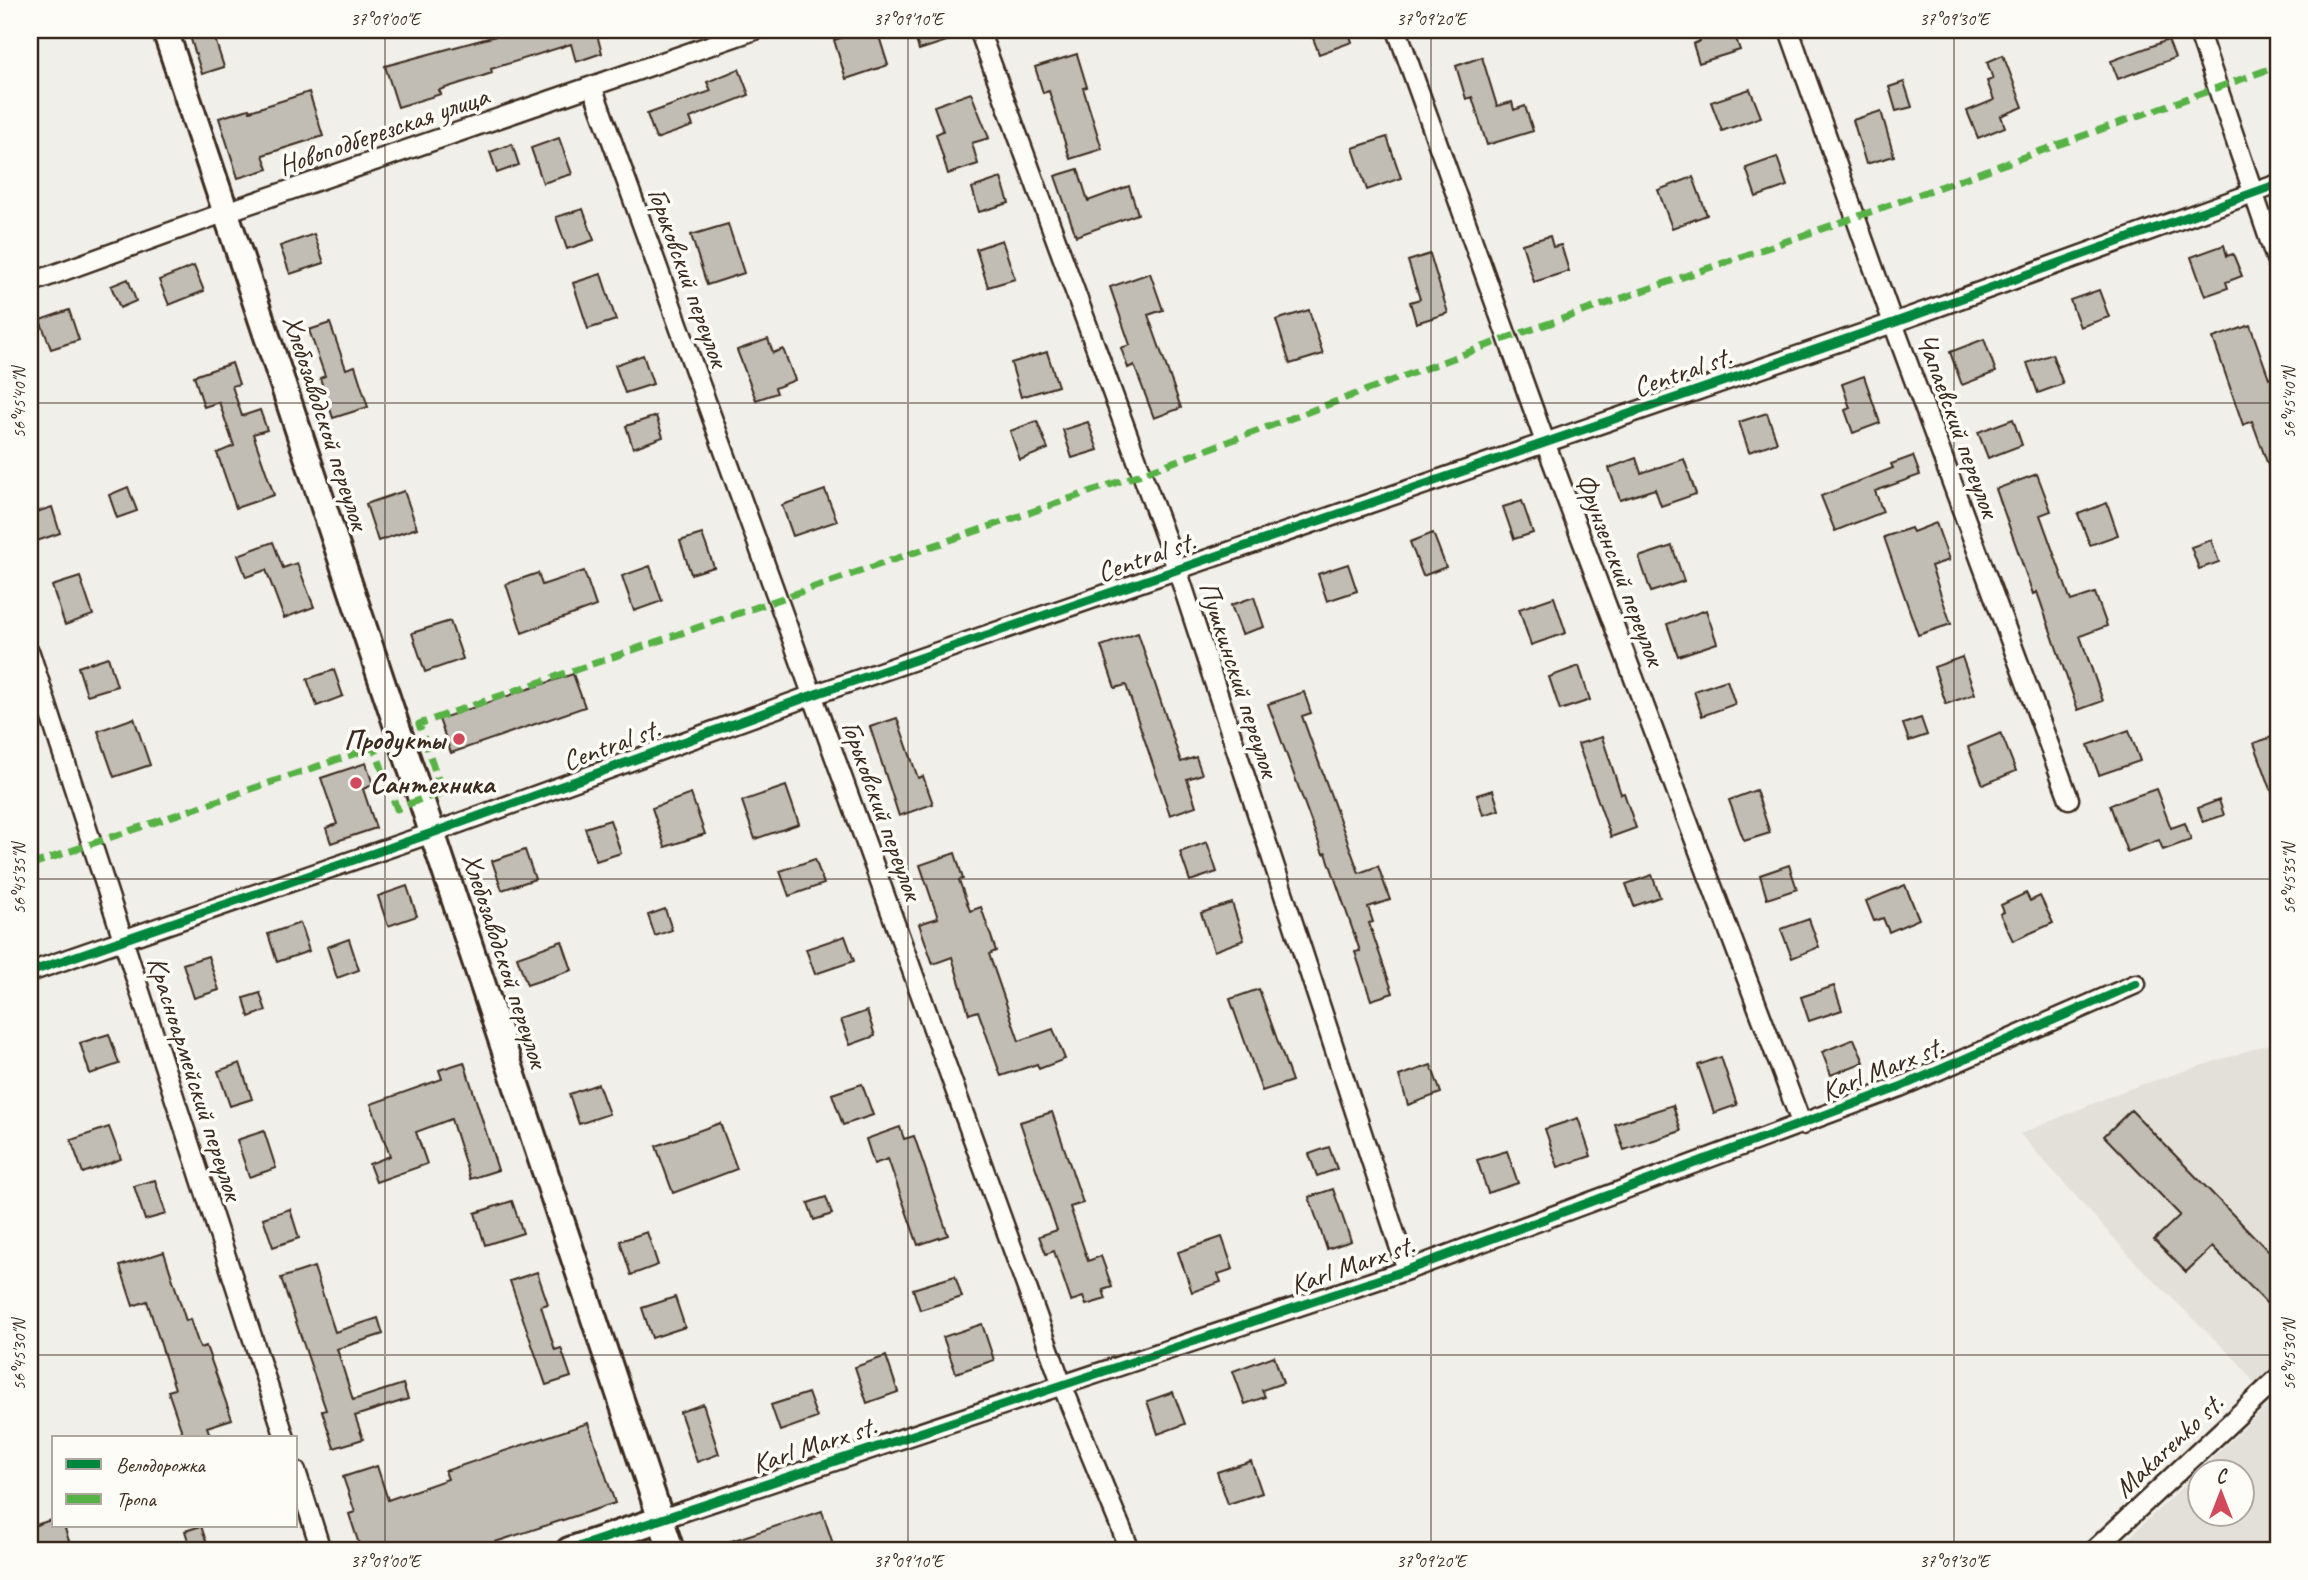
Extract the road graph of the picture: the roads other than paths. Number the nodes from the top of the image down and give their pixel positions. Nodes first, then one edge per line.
1 (165, 30) edge
2 (755, 30) edge
3 (979, 30) edge
4 (1398, 30) edge
5 (1789, 30) edge
6 (2198, 30) edge
7 (592, 86) junction
8 (2278, 184) edge
9 (2253, 193) junction
10 (226, 212) junction
11 (2278, 265) edge
12 (30, 283) edge
13 (1893, 323) junction
14 (1545, 442) junction
15 (1177, 569) junction
16 (30, 653) edge
17 (813, 695) junction
18 (2069, 799) dead end
19 (432, 832) junction
20 (123, 939) junction
21 (30, 972) edge
22 (2136, 984) dead end
23 (1802, 1125) junction
24 (1407, 1270) junction
25 (2278, 1378) edge
26 (1062, 1385) junction
27 (284, 1436) edge
28 (298, 1477) edge
29 (661, 1518) junction
30 (321, 1550) edge
31 (569, 1550) edge
32 (671, 1550) edge
33 (1130, 1550) edge
34 (2094, 1550) edge

1 - 10 street, Хлебозаводской переулок
2 - 7 street, Новоподберезская улица
3 - 15 street, Пушкинский переулок
4 - 14 street, Фрунзенский переулок
5 - 13 street, Чапаевский переулок
6 - 9 street
7 - 10 street, Новоподберезская улица
7 - 17 street, Горьковский переулок
8 - 9 street, Central st.
9 - 11 street
9 - 13 street, Central st.
10 - 12 street, Новоподберезская улица
10 - 19 street, Хлебозаводской переулок
13 - 14 street, Central st.
13 - 18 street, Чапаевский переулок
14 - 15 street, Central st.
14 - 23 street, Фрунзенский переулок
15 - 17 street, Central st.
15 - 24 street, Пушкинский переулок
16 - 20 street, Красноармейский переулок
17 - 19 street, Central st.
17 - 26 street, Горьковский переулок
19 - 20 street, Central st.
19 - 29 street, Хлебозаводской переулок
20 - 21 street, Central st.
20 - 27 street, Красноармейский переулок
22 - 23 street, Karl Marx st.
23 - 24 street, Karl Marx st.
24 - 26 street, Karl Marx st.
25 - 34 street, Makarenko st.
26 - 29 street, Karl Marx st.
26 - 33 street, Горьковский переулок
28 - 30 street
29 - 31 street, Karl Marx st.
29 - 32 street, Хлебозаводской переулок

